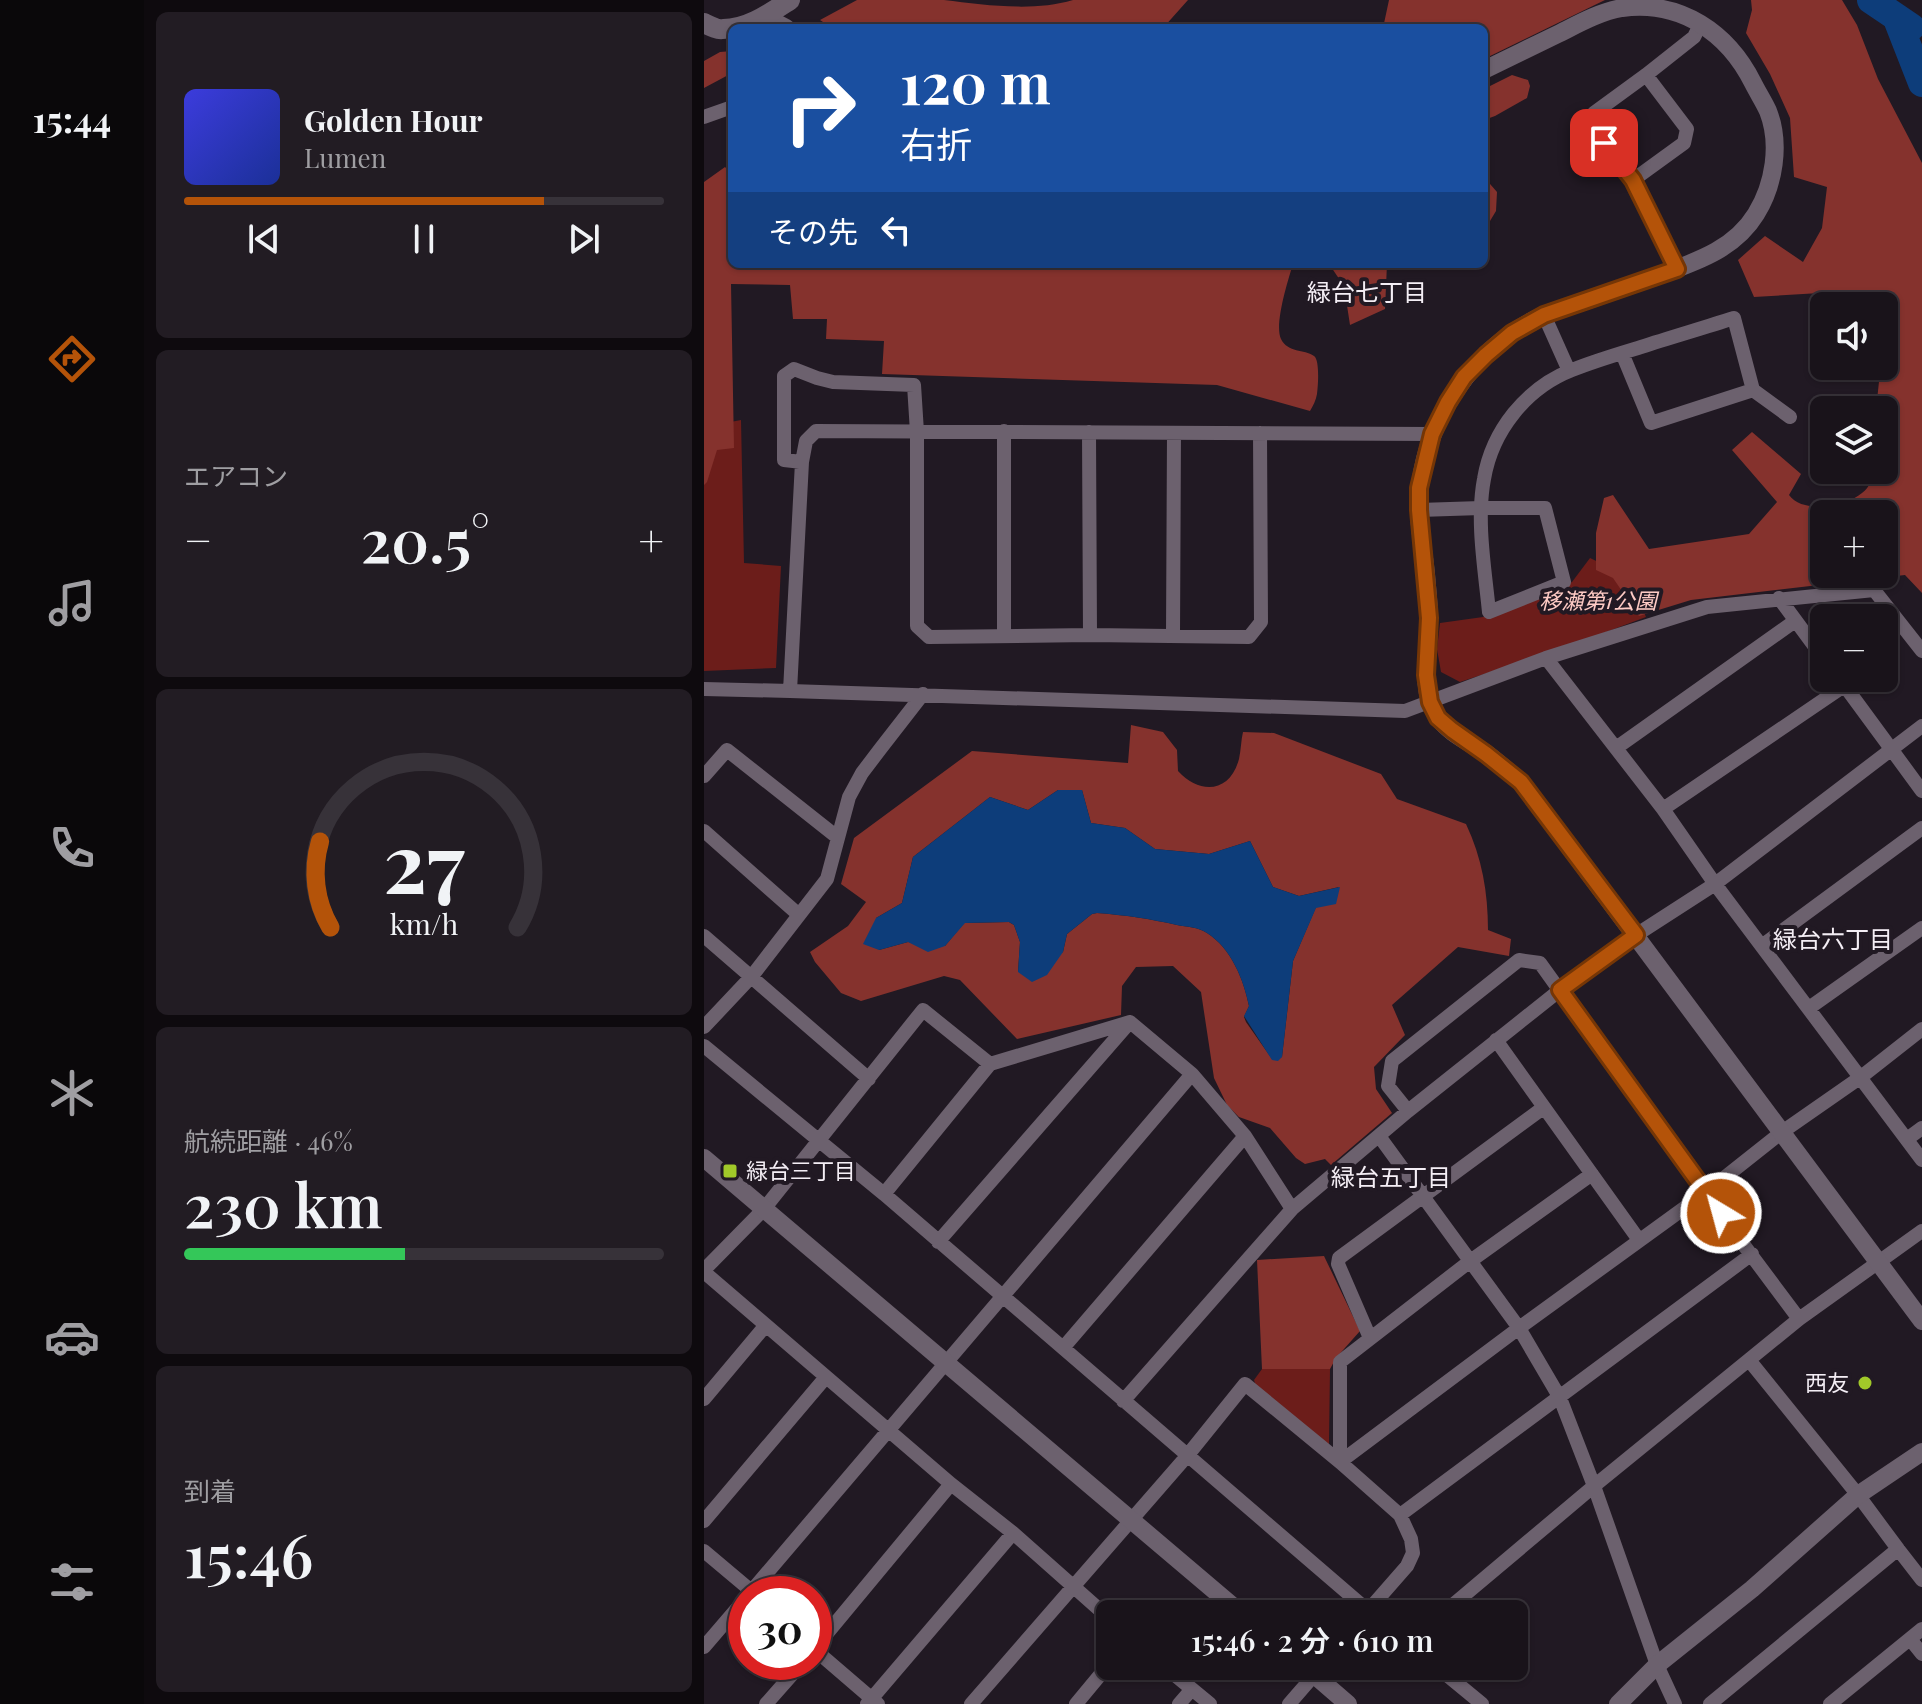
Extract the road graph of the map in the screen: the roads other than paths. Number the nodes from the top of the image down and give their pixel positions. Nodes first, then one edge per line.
1 (790, 0) edge
2 (765, 17) junction
3 (1701, 23) junction
4 (746, 24) edge
5 (778, 24) edge
6 (1488, 68) edge
7 (1646, 75) junction
8 (728, 108) edge
9 (704, 117) edge
10 (1633, 180) junction
11 (1677, 269) junction
12 (1544, 315) junction
13 (1622, 353) junction
14 (1569, 371) junction
15 (1753, 390) junction
16 (1790, 417) dead end
17 (1004, 431) junction
18 (917, 432) junction
19 (1089, 432) junction
20 (1174, 433) junction
21 (1260, 433) junction
22 (1432, 434) junction
23 (802, 462) junction
24 (1481, 508) junction
25 (1419, 510) junction
26 (1779, 598) junction
27 (1795, 621) junction
28 (1090, 635) junction
29 (1004, 636) junction
30 (1173, 636) junction
31 (1810, 641) edge
32 (1922, 651) edge
33 (1546, 658) junction
34 (704, 689) edge
35 (790, 691) junction
36 (1828, 692) edge
37 (1850, 692) edge
38 (923, 694) junction
39 (1430, 702) junction
40 (1922, 726) edge
41 (1891, 747) junction
42 (1616, 748) junction
43 (704, 776) edge
44 (1922, 791) edge
45 (1663, 809) junction
46 (1922, 828) edge
47 (704, 831) edge
48 (837, 837) junction
49 (1715, 884) junction
50 (799, 915) junction
51 (1922, 928) edge
52 (1636, 935) junction
53 (704, 936) edge
54 (1763, 945) junction
55 (752, 976) junction
56 (1560, 990) junction
57 (1809, 1008) junction
58 (1130, 1022) junction
59 (704, 1027) edge
60 (1922, 1029) edge
61 (1496, 1040) junction
62 (704, 1046) edge
63 (990, 1064) junction
64 (1192, 1074) junction
65 (1861, 1077) junction
66 (869, 1079) junction
67 (1543, 1108) junction
68 (1408, 1111) junction
69 (1922, 1128) edge
70 (1782, 1132) junction
71 (1245, 1136) junction
72 (1379, 1136) junction
73 (1907, 1139) junction
74 (818, 1141) junction
75 (704, 1158) edge
76 (1922, 1160) edge
77 (1592, 1174) junction
78 (1705, 1193) junction
79 (884, 1194) junction
80 (1423, 1196) junction
81 (764, 1209) junction
82 (1292, 1209) junction
83 (1922, 1231) edge
84 (1639, 1240) junction
85 (938, 1242) junction
86 (1752, 1254) junction
87 (1469, 1262) junction
88 (1879, 1263) junction
89 (704, 1271) edge
90 (1003, 1297) junction
91 (1799, 1319) junction
92 (1922, 1321) edge
93 (766, 1325) junction
94 (1519, 1328) junction
95 (1370, 1338) junction
96 (1063, 1348) junction
97 (1749, 1360) junction
98 (946, 1363) junction
99 (826, 1377) junction
100 (1560, 1398) junction
101 (704, 1399) edge
102 (1123, 1401) junction
103 (889, 1429) junction
104 (1922, 1452) edge
105 (1187, 1456) junction
106 (1340, 1462) junction
107 (951, 1484) junction
108 (1594, 1486) junction
109 (1858, 1495) junction
110 (1400, 1515) junction
111 (704, 1521) edge
112 (1130, 1521) junction
113 (1013, 1533) junction
114 (1898, 1549) junction
115 (704, 1551) edge
116 (731, 1576) edge
117 (766, 1576) edge
118 (1922, 1580) edge
119 (1073, 1585) junction
120 (1225, 1600) edge
121 (1353, 1600) edge
122 (1379, 1600) edge
123 (1459, 1600) edge
124 (1096, 1606) edge
125 (728, 1620) edge
126 (832, 1627) edge
127 (1922, 1629) edge
128 (1910, 1639) junction
129 (704, 1647) edge
130 (1922, 1654) edge
131 (832, 1665) edge
132 (1657, 1665) junction
133 (787, 1680) edge
134 (1096, 1680) edge
135 (1181, 1680) edge
136 (1305, 1680) edge
137 (1324, 1680) edge
138 (1453, 1680) edge
139 (1192, 1689) junction
140 (873, 1702) edge
141 (766, 1704) edge
142 (971, 1704) edge
143 (1076, 1704) edge
144 (1179, 1704) edge
145 (1210, 1704) edge
146 (1289, 1704) edge
147 (1348, 1704) edge
148 (1482, 1704) edge
149 (1618, 1704) edge
150 (1675, 1704) edge
151 (1710, 1704) edge
152 (1830, 1704) edge

1 - 2 main road
2 - 4 main road
2 - 5 street
3 - 6 street
3 - 7 street
3 - 11 street
7 - 10 street
7 - 10 street
8 - 9 street
10 - 11 street
11 - 12 street
12 - 14 street
12 - 22 street
13 - 14 street
13 - 15 street
13 - 15 street
14 - 24 street
15 - 16 street
17 - 18 street
17 - 19 street
17 - 29 street
18 - 23 street
18 - 23 street
18 - 29 street
19 - 20 street
19 - 28 street
20 - 21 street
20 - 30 street
21 - 22 street
21 - 30 street
22 - 25 street
23 - 35 street
24 - 24 street
24 - 25 street
25 - 39 street
26 - 27 street
26 - 32 street
26 - 33 street
27 - 31 street
27 - 42 street
28 - 29 street
28 - 30 street
33 - 39 street
33 - 42 street
34 - 35 street
35 - 38 street
36 - 45 street
37 - 41 street
38 - 39 street
38 - 48 street
39 - 52 street
40 - 41 street
41 - 44 street
41 - 49 street
42 - 45 street
43 - 48 street
45 - 49 street
46 - 54 street
47 - 50 street
48 - 50 street
49 - 52 street
49 - 54 street
50 - 55 street
51 - 57 street
52 - 56 street
52 - 70 street
53 - 55 street
54 - 57 street
55 - 59 street
55 - 66 street
56 - 61 street
56 - 68 street
56 - 78 street
57 - 65 street
58 - 63 street
58 - 64 street
58 - 85 street
60 - 65 street
61 - 67 street
61 - 68 street
62 - 74 street
63 - 66 street
63 - 79 street
64 - 71 street
64 - 90 street
65 - 70 street
65 - 73 street
66 - 74 street
67 - 77 street
67 - 80 street
68 - 72 street
69 - 73 street
70 - 78 street
70 - 88 street
71 - 82 street
71 - 96 street
72 - 80 street
72 - 82 street
73 - 76 street
74 - 79 street
74 - 81 street
75 - 81 street
77 - 84 street
77 - 87 street
78 - 84 street
78 - 86 street
79 - 85 street
80 - 87 street
80 - 95 street
81 - 89 street
81 - 98 street
82 - 102 street
83 - 88 street
84 - 94 street
85 - 90 street
86 - 91 street
86 - 100 street
87 - 94 street
87 - 95 street
88 - 91 street
88 - 92 street
89 - 93 street
90 - 96 street
90 - 98 street
91 - 97 street
93 - 99 street
93 - 101 street
94 - 100 street
94 - 106 street
95 - 106 street
96 - 102 street
97 - 108 street
97 - 109 street
98 - 103 street
98 - 112 street
99 - 103 street
99 - 111 street
100 - 108 street
100 - 110 street
102 - 105 street
103 - 107 street
103 - 117 street
104 - 109 street
105 - 106 street
105 - 112 street
105 - 121 street
106 - 110 street
107 - 113 street
107 - 126 street
108 - 123 street
108 - 132 street
109 - 114 street
109 - 132 street
110 - 122 street
112 - 119 street
112 - 120 street
113 - 119 street
113 - 140 street
114 - 118 street
114 - 151 street
115 - 116 street
119 - 124 street
119 - 142 street
125 - 129 street
127 - 128 street
128 - 130 street
128 - 152 street
131 - 140 street
132 - 149 street
132 - 150 street
133 - 141 street
134 - 143 street
135 - 139 street
136 - 146 street
137 - 147 street
138 - 148 street
139 - 144 street
139 - 145 street

